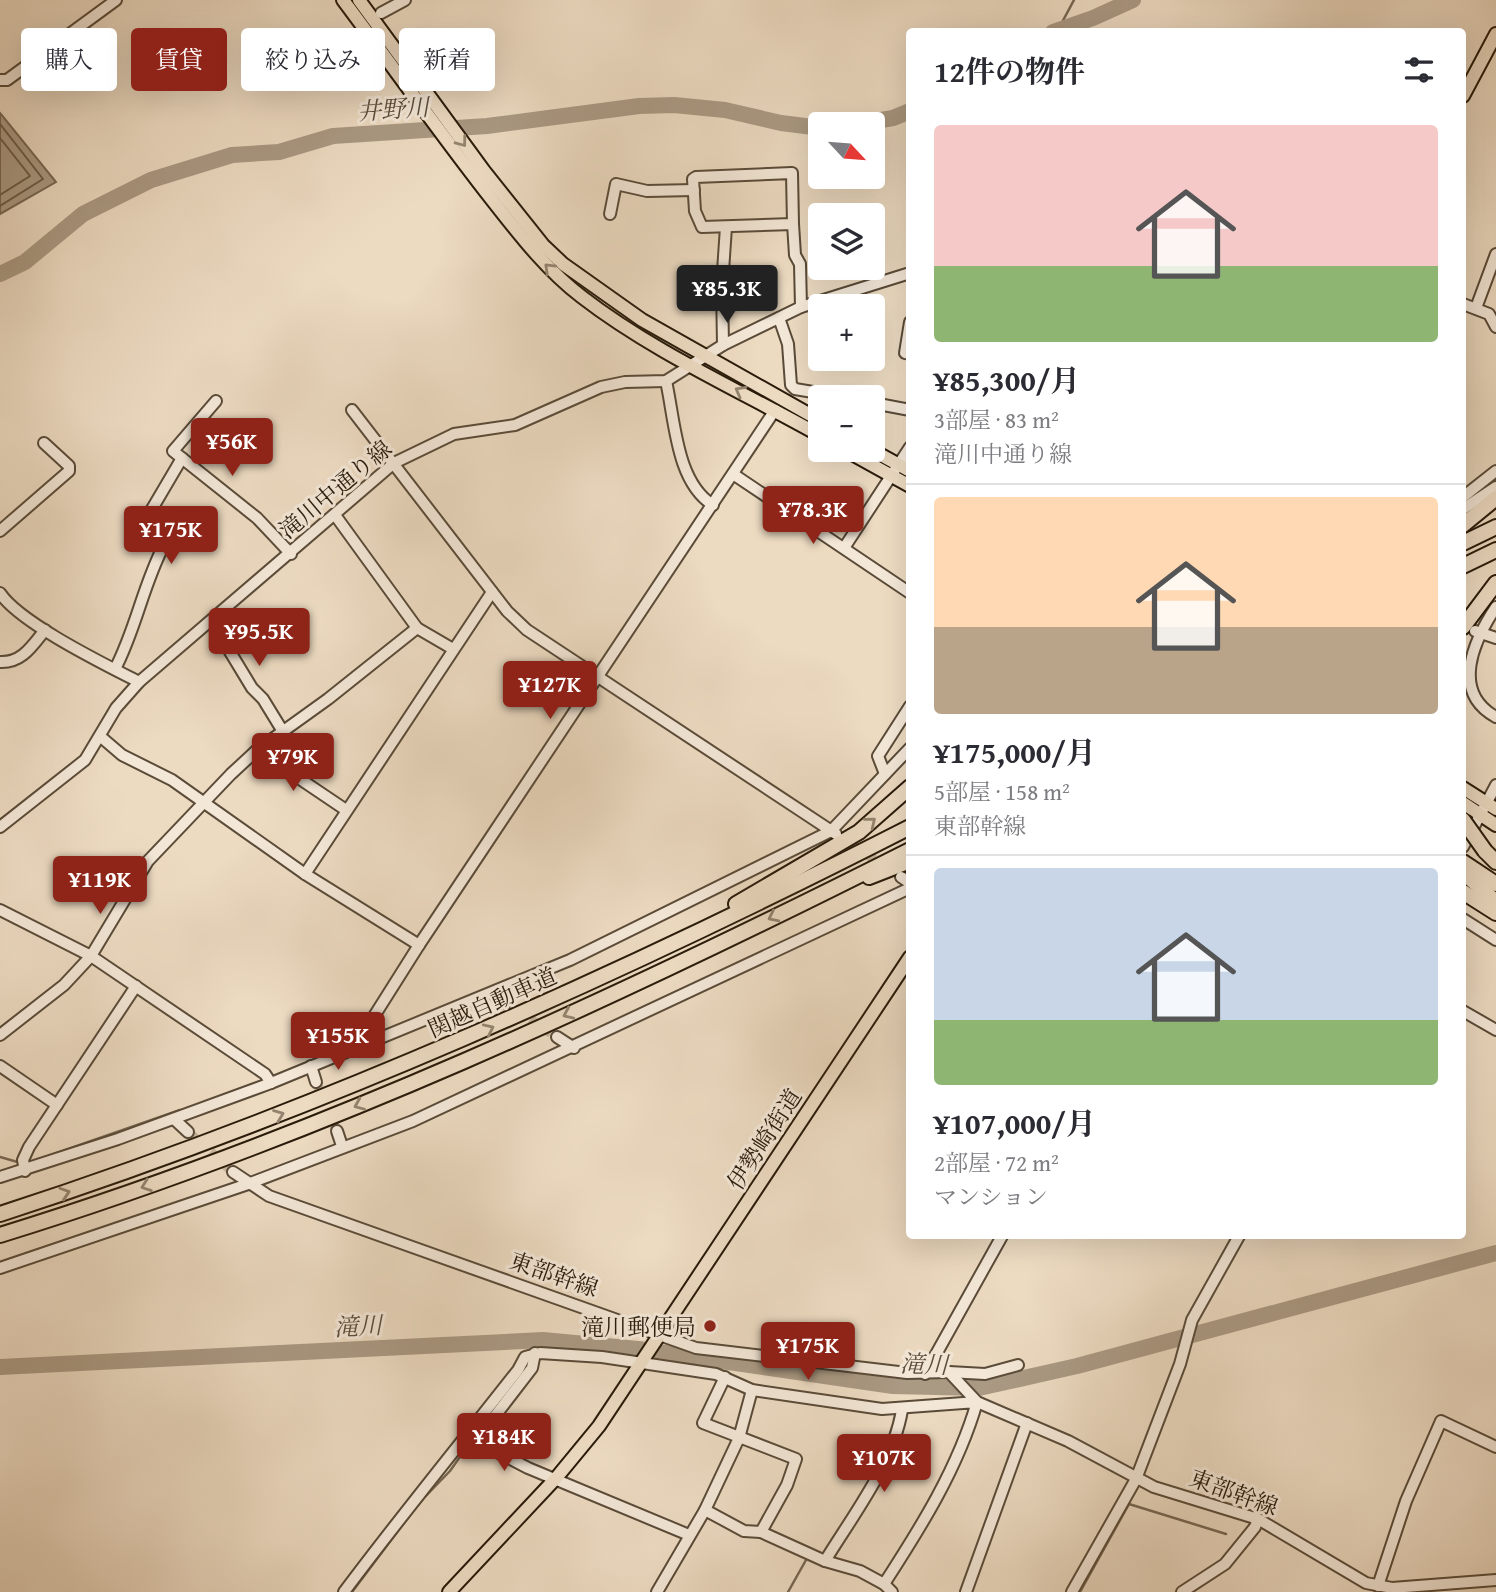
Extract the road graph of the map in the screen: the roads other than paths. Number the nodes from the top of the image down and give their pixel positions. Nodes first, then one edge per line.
1 (116, 0) edge
2 (343, 0) edge
3 (360, 0) edge
4 (405, 0) edge
5 (381, 13) dead end
6 (1496, 34) edge
7 (399, 66) edge
8 (399, 69) edge
9 (0, 80) edge
10 (1466, 88) edge
11 (416, 91) edge
12 (477, 172) junction
13 (694, 190) junction
14 (610, 214) dead end
15 (793, 224) junction
16 (726, 227) junction
17 (1495, 259) edge
18 (906, 274) edge
19 (1466, 305) edge
20 (801, 307) junction
21 (1476, 308) junction
22 (779, 318) junction
23 (1496, 327) edge
24 (723, 345) junction
25 (706, 357) junction
26 (693, 365) junction
27 (666, 382) junction
28 (808, 391) edge
29 (216, 401) dead end
30 (885, 405) edge
31 (906, 409) edge
32 (352, 410) dead end
33 (775, 410) junction
34 (808, 414) edge
35 (808, 429) edge
36 (44, 443) dead end
37 (183, 458) junction
38 (885, 459) edge
39 (878, 462) edge
40 (394, 463) junction
41 (900, 470) edge
42 (1496, 471) edge
43 (733, 474) junction
44 (1496, 486) edge
45 (1466, 495) edge
46 (1496, 498) edge
47 (713, 505) junction
48 (1466, 507) edge
49 (335, 515) junction
50 (1466, 523) edge
51 (1496, 527) edge
52 (0, 531) edge
53 (1466, 542) edge
54 (844, 548) junction
55 (1496, 550) edge
56 (291, 554) junction
57 (1466, 565) edge
58 (1496, 583) edge
59 (906, 590) edge
60 (492, 592) junction
61 (0, 593) edge
62 (1496, 607) edge
63 (212, 622) junction
64 (417, 628) junction
65 (45, 630) junction
66 (1471, 630) edge
67 (1496, 638) edge
68 (453, 649) junction
69 (0, 662) edge
70 (115, 669) junction
71 (600, 677) junction
72 (139, 682) junction
73 (906, 712) edge
74 (1496, 717) edge
75 (282, 730) junction
76 (101, 737) junction
77 (257, 750) junction
78 (906, 752) edge
79 (885, 774) junction
80 (1496, 785) edge
81 (906, 791) edge
82 (1466, 791) edge
83 (202, 803) junction
84 (1466, 804) edge
85 (1488, 809) edge
86 (346, 810) junction
87 (1466, 824) edge
88 (1496, 825) edge
89 (0, 827) edge
90 (906, 829) edge
91 (834, 832) junction
92 (1466, 842) edge
93 (906, 851) edge
94 (1496, 862) edge
95 (906, 863) edge
96 (1466, 864) edge
97 (305, 874) junction
98 (1466, 875) edge
99 (906, 883) edge
100 (1496, 884) edge
101 (835, 888) junction
102 (1466, 894) edge
103 (1496, 902) edge
104 (0, 910) edge
105 (1496, 913) edge
106 (1466, 921) edge
107 (1496, 940) edge
108 (419, 945) junction
109 (91, 956) junction
110 (906, 963) edge
111 (622, 968) junction
112 (136, 986) junction
113 (492, 995) junction
114 (505, 1003) tunnel mouth
115 (1466, 1013) edge
116 (1496, 1030) edge
117 (0, 1035) edge
118 (557, 1037) tunnel mouth
119 (354, 1048) junction
120 (574, 1048) junction
121 (0, 1066) edge
122 (311, 1066) junction
123 (316, 1082) tunnel mouth
124 (271, 1083) junction
125 (57, 1105) junction
126 (174, 1119) junction
127 (337, 1131) tunnel mouth
128 (188, 1132) tunnel mouth
129 (342, 1146) junction
130 (24, 1166) junction
131 (233, 1172) tunnel mouth
132 (0, 1177) edge
133 (248, 1184) junction
134 (0, 1214) edge
135 (0, 1236) edge
136 (1000, 1239) edge
137 (1238, 1239) edge
138 (0, 1268) edge
139 (657, 1340) junction
140 (643, 1361) junction
141 (1018, 1365) dead end
142 (925, 1374) junction
143 (952, 1375) junction
144 (725, 1377) junction
145 (752, 1390) junction
146 (978, 1402) junction
147 (902, 1409) junction
148 (1027, 1423) junction
149 (739, 1438) junction
150 (470, 1439) junction
151 (1496, 1447) edge
152 (557, 1477) junction
153 (1136, 1479) junction
154 (705, 1510) junction
155 (1258, 1518) junction
156 (761, 1532) junction
157 (689, 1535) junction
158 (825, 1561) junction
159 (1496, 1580) edge
160 (1378, 1586) junction
161 (1364, 1587) edge
162 (888, 1588) edge
163 (344, 1592) edge
164 (449, 1592) edge
165 (657, 1592) edge
166 (966, 1592) edge
167 (1072, 1592) edge
168 (1182, 1592) edge

1 - 9 street
2 - 8 main road
3 - 7 main road
4 - 5 street
6 - 10 main road
11 - 12 main road
12 - 25 main road
26 -> 12 main road
13 - 14 street
13 - 15 street
13 - 16 street
15 - 16 street
15 - 20 street
16 - 24 street
17 - 21 street
18 - 20 street, 滝川中通り線
19 - 21 street
20 - 22 street, 滝川中通り線
21 - 23 street
22 - 24 street, 滝川中通り線
22 - 28 street
24 - 25 street, 滝川中通り線
25 - 26 street, 滝川中通り線
25 - 34 main road
26 - 27 street, 滝川中通り線
33 -> 26 main road
27 - 40 street, 滝川中通り線
27 - 47 street
29 - 37 street
30 - 31 street
32 - 40 street
33 - 35 main road
33 - 43 street
36 - 52 street
37 - 56 street
37 - 70 street
38 - 41 main road
39 - 41 main road
40 - 49 street, 滝川中通り線
40 - 60 street
41 - 54 street
42 - 45 street
43 - 47 street
43 - 54 street
44 - 48 street
46 - 50 highway
47 - 71 street
49 - 56 street, 滝川中通り線
49 - 64 street
51 - 53 highway
54 - 59 street
55 - 57 highway
56 - 63 street, 滝川中通り線
58 - 66 highway
60 - 68 street
60 - 71 street
61 - 65 street
62 - 66 street
63 - 72 street, 滝川中通り線
63 - 75 street
64 - 68 street
64 - 75 street
65 - 69 street
65 - 70 street
66 - 67 street
66 - 74 street
68 - 86 street
70 - 72 street
71 - 91 street
71 - 108 street
72 - 76 street, 滝川中通り線
73 - 79 street
75 - 77 street
76 - 83 street
76 - 89 street, 滝川中通り線
77 - 83 street
77 - 86 street
78 - 79 street
79 - 91 street
80 - 85 street
111 -> 81 highway
82 - 85 main road
83 - 97 street
83 - 109 street
84 - 85 main road
85 - 88 main road
85 - 92 street
86 - 97 street
87 - 94 highway, bridge
90 - 111 highway, 関越自動車道
91 - 113 street
93 - 101 highway, 関越自動車道
95 - 101 highway
96 - 100 highway
97 - 108 street
98 - 103 highway
99 - 120 street
101 -> 135 highway, 関越自動車道
102 - 105 highway
104 - 109 street
106 - 107 street
108 - 119 street
109 - 112 street
109 - 117 street
110 - 139 main road, 伊勢崎街道
134 -> 111 highway, 関越自動車道
112 - 124 street
112 - 125 street
113 - 114 street
113 - 119 street
115 - 116 street
118 - 120 street
119 - 122 street
120 - 129 street
121 - 125 street
122 - 123 street
122 - 124 street
124 - 126 street
125 - 130 street
126 - 128 street
126 - 130 street
127 - 129 street
129 - 133 street
130 - 132 street
131 - 133 street, 東部幹線
133 - 138 street
133 - 139 street, 東部幹線
136 - 142 street
137 - 153 street
139 - 140 main road, 伊勢崎街道
139 - 142 street, 東部幹線
140 - 144 street
140 - 150 street
140 - 152 main road
141 - 143 street, 東部幹線
142 - 143 street, 東部幹線
143 - 146 street, 東部幹線
144 - 145 street
144 - 149 street
145 - 147 street
145 - 149 street
146 - 147 street
146 - 148 street, 東部幹線
146 - 162 street
147 - 158 street
148 - 153 street, 東部幹線
148 - 166 street
149 - 154 street
149 - 156 street
150 - 152 street
150 - 163 street
151 - 160 street
152 - 157 street
152 - 164 main road
153 - 155 street, 東部幹線
153 - 167 street
154 - 156 street
154 - 157 street
155 - 161 street, 東部幹線
155 - 168 street
156 - 158 street
157 - 165 street
158 - 162 street
159 - 160 street, 東部幹線
160 - 161 street, 東部幹線

